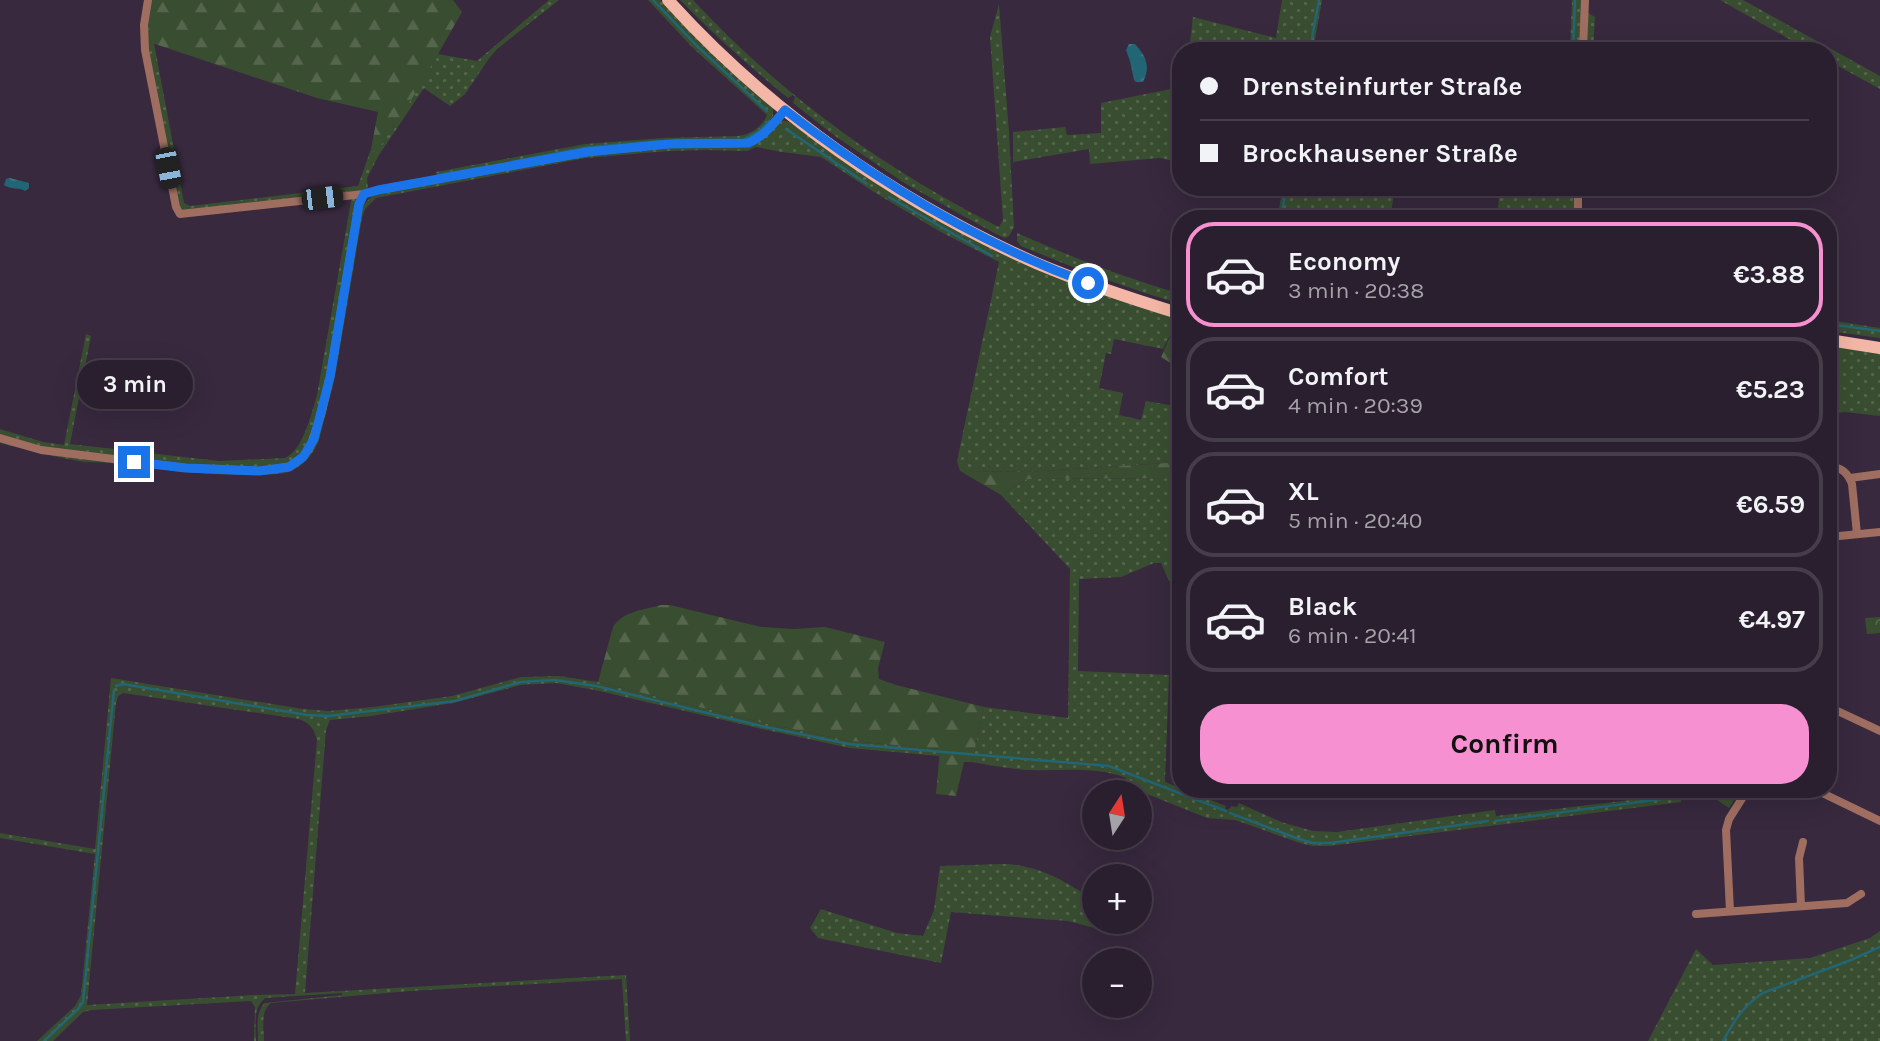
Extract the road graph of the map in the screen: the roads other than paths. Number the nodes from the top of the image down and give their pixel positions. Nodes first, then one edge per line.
1 (148, 0) edge
2 (668, 0) edge
3 (1586, 0) edge
4 (1584, 42) edge
5 (785, 110) junction
6 (364, 194) junction
7 (1172, 311) edge
8 (1837, 342) edge
9 (1880, 348) edge
10 (0, 438) edge
11 (1837, 468) edge
12 (1880, 474) edge
13 (1850, 478) junction
14 (1880, 532) edge
15 (1857, 534) junction
16 (1837, 536) edge
17 (1837, 711) edge
18 (1880, 731) edge
19 (1742, 798) edge
20 (1833, 798) edge
21 (1880, 821) edge
22 (1803, 842) dead end
23 (1861, 894) dead end
24 (1801, 906) junction
25 (1730, 911) junction
26 (1696, 914) dead end

1 - 6 street
2 - 5 main road
3 - 4 street
5 - 6 street
5 - 7 main road
6 - 10 street
8 - 9 main road
11 - 13 street
12 - 13 street
13 - 15 street
14 - 15 street
15 - 16 street
17 - 18 street
19 - 25 street
20 - 21 street
22 - 24 street
23 - 24 street
24 - 25 street
25 - 26 street

